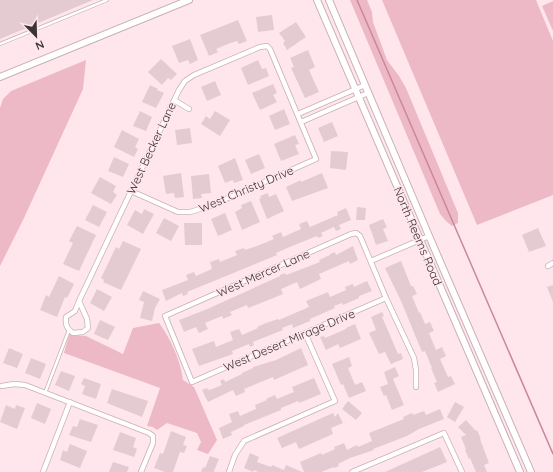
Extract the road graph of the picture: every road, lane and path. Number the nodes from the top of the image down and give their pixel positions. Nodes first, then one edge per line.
1 (107, 0) edge
2 (189, 0) edge
3 (317, 0) edge
4 (330, 0) edge
5 (0, 44) edge
6 (0, 77) edge
7 (365, 85) junction
8 (355, 90) junction
9 (368, 93) junction
10 (358, 98) junction
11 (174, 100) junction
12 (327, 102) junction
13 (189, 109) dead end
14 (330, 110) junction
15 (298, 114) junction
16 (301, 122) junction
17 (131, 191) junction
18 (429, 236) junction
19 (419, 240) junction
20 (371, 261) junction
21 (386, 298) junction
22 (79, 301) junction
23 (69, 330) junction
24 (305, 333) junction
25 (192, 382) joint
26 (2, 386) dead end
27 (416, 387) dead end
28 (45, 393) junction
29 (70, 402) junction
30 (44, 472) edge
31 (141, 472) edge
32 (229, 472) edge
33 (352, 472) edge
34 (462, 472) edge
35 (520, 472) edge
36 (531, 472) edge

1 - 5 lane
2 - 6 main road
3 - 8 main road, North Reems Road
4 - 7 main road, North Reems Road
7 - 8 street
7 - 9 main road, North Reems Road
8 - 10 main road, North Reems Road
8 - 12 street
9 - 10 street
9 - 18 main road, North Reems Road
10 - 14 street
10 - 19 main road, North Reems Road
11 - 13 street
11 - 15 street, West Becker Lane
11 - 17 street, West Becker Lane
12 - 14 street
12 - 15 street
14 - 16 street
15 - 16 street
16 - 17 street, West Christy Drive
17 - 22 street, West Becker Lane
18 - 19 street
18 - 36 main road, North Reems Road
19 - 20 street
19 - 35 main road, North Reems Road
20 - 21 street
20 - 25 street, West Mercer Lane
21 - 24 street, West Desert Mirage Drive
21 - 27 street
22 - 23 street, West Becker Lane
22 - 23 street
23 - 28 lane
24 - 25 street, West Desert Mirage Drive
24 - 32 street
26 - 28 street
28 - 29 street
29 - 30 street
29 - 31 street
33 - 34 street

